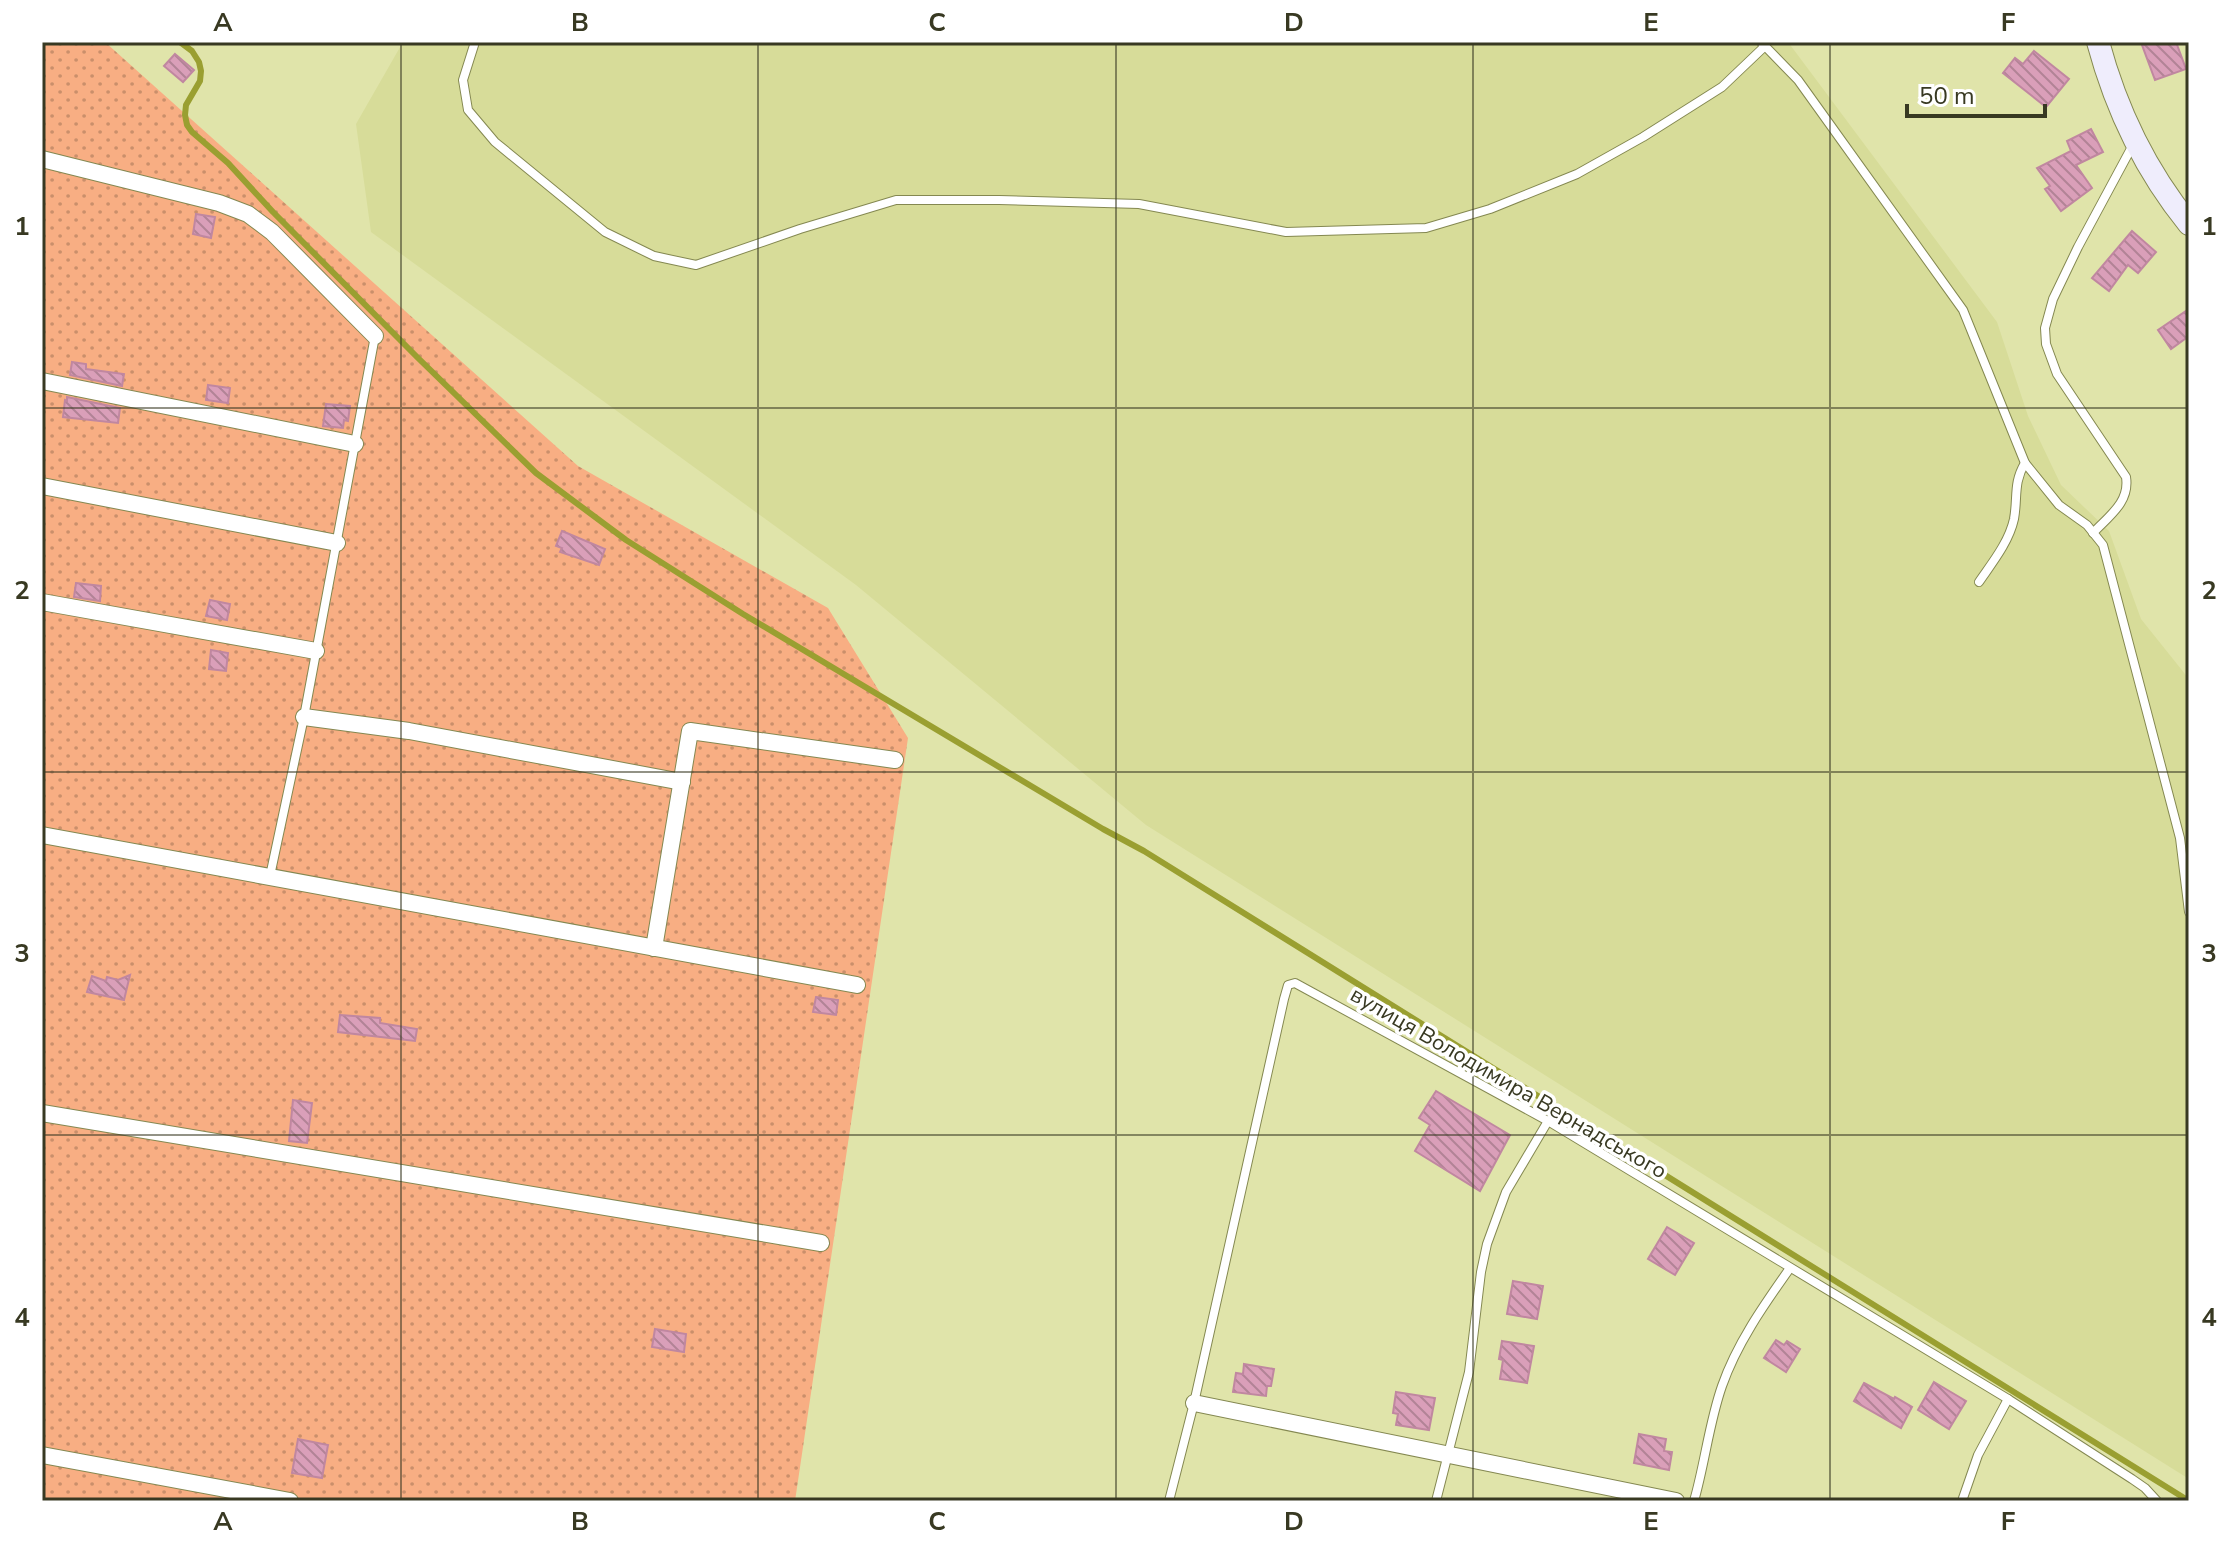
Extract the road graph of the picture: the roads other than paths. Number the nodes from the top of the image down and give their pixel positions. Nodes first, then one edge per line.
1 (475, 42) edge
2 (2098, 42) edge
3 (1763, 45) edge
4 (2134, 142) junction
5 (42, 159) edge
6 (2189, 224) edge
7 (375, 336) joint
8 (42, 381) edge
9 (355, 444) junction
10 (2025, 463) junction
11 (42, 486) edge
12 (2093, 533) junction
13 (337, 543) junction
14 (1979, 582) dead end
15 (42, 602) edge
16 (316, 651) junction
17 (304, 717) junction
18 (895, 760) dead end
19 (682, 782) junction
20 (42, 835) edge
21 (270, 877) junction
22 (2189, 912) edge
23 (654, 948) junction
24 (857, 985) dead end
25 (42, 1113) edge
26 (1548, 1121) junction
27 (821, 1243) dead end
28 (1790, 1268) junction
29 (2008, 1399) junction
30 (1194, 1403) junction
31 (42, 1455) edge
32 (1447, 1455) junction
33 (290, 1501) edge
34 (1169, 1501) edge
35 (1436, 1501) edge
36 (1676, 1501) edge
37 (1694, 1501) edge
38 (1962, 1501) edge
39 (2157, 1501) edge

1 - 3 lane
2 - 4 street
3 - 10 lane
4 - 6 street
4 - 12 lane
5 - 7 street
7 - 9 lane
8 - 9 street
9 - 13 lane
10 - 12 lane
10 - 14 lane
11 - 13 street
12 - 22 lane
13 - 16 lane
15 - 16 street
16 - 17 lane
17 - 19 street
17 - 21 lane
18 - 19 street
19 - 23 street
20 - 21 street
21 - 23 street
23 - 24 street
25 - 27 street
26 - 28 lane, вулиця Володимира Вернадського
26 - 30 lane, вулиця Володимира Вернадського
26 - 32 lane
28 - 29 lane, вулиця Володимира Вернадського
28 - 37 lane
29 - 38 lane
29 - 39 lane, вулиця Володимира Вернадського
30 - 32 street
30 - 34 lane, вулиця Володимира Вернадського
31 - 33 street
32 - 35 lane
32 - 36 street

